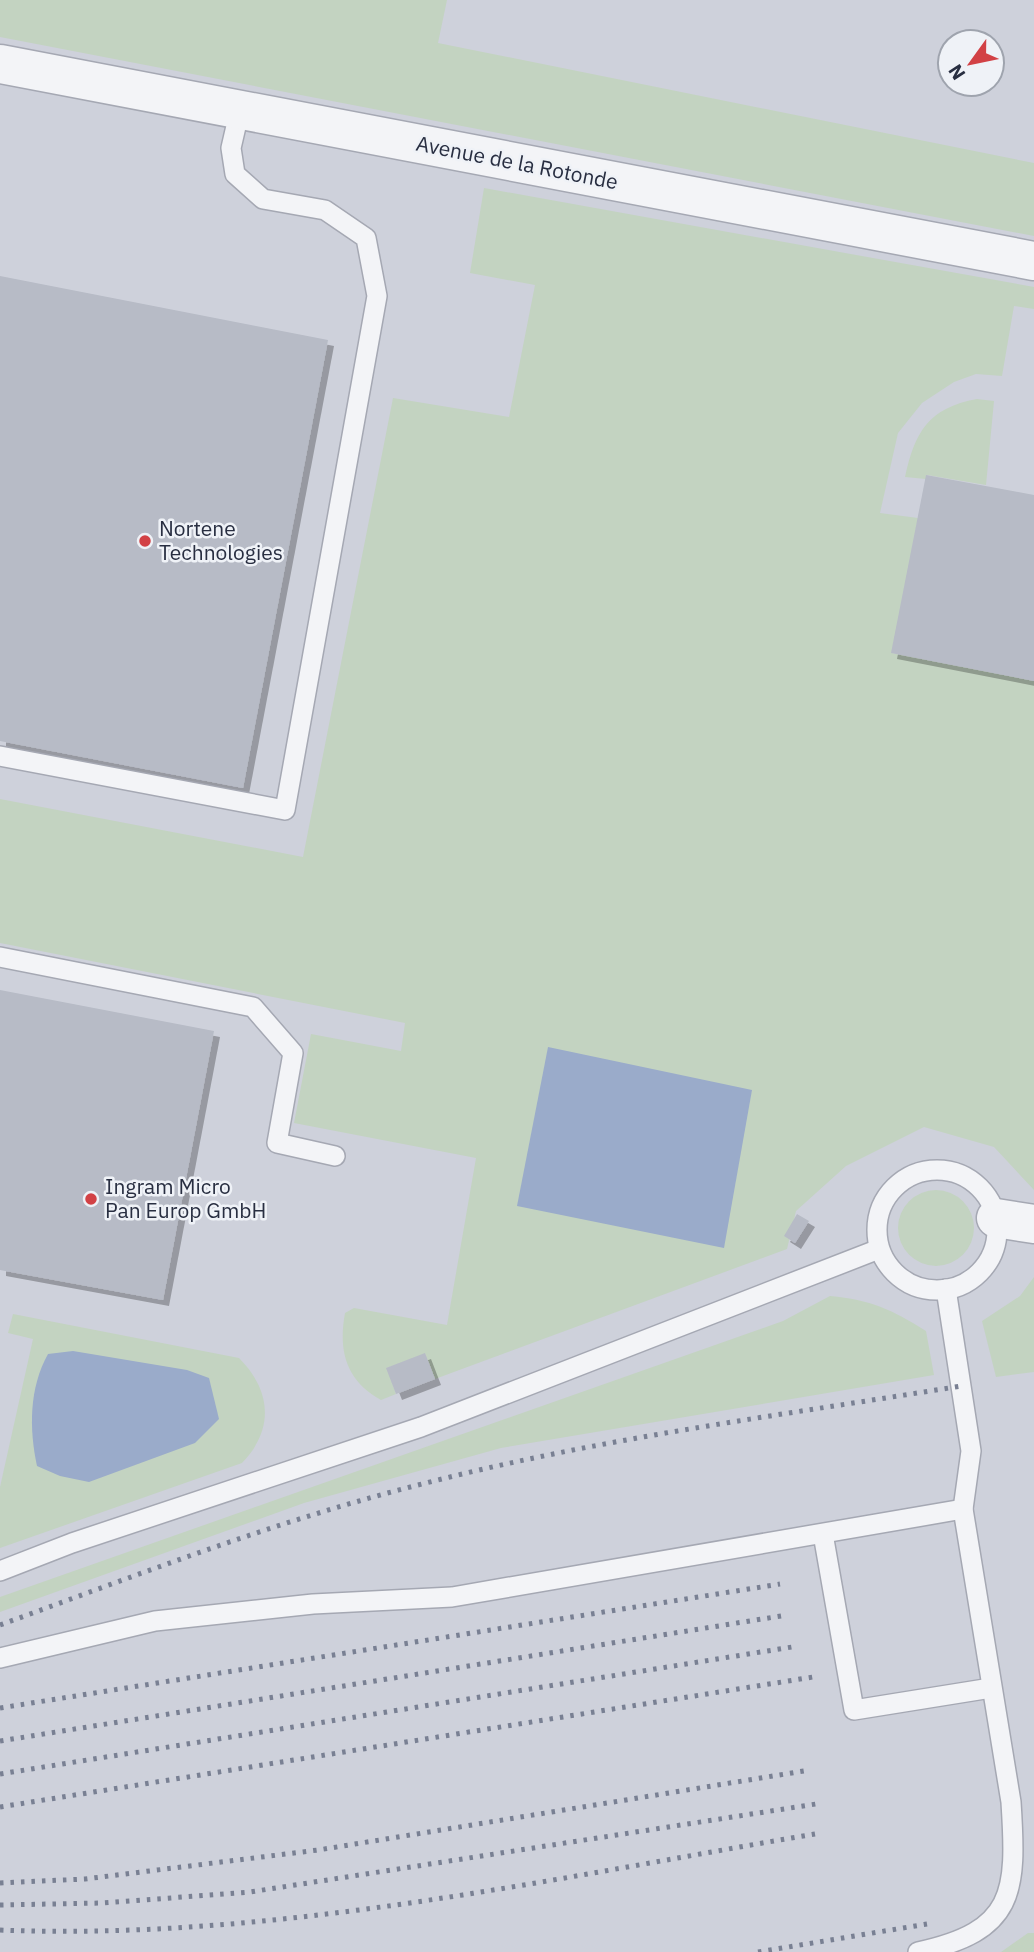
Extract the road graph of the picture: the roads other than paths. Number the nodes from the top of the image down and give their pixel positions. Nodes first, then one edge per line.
1 (0, 64) edge
2 (240, 109) junction
3 (1034, 261) edge
4 (0, 756) edge
5 (0, 957) edge
6 (335, 1156) dead end
7 (996, 1219) junction
8 (1034, 1224) edge
9 (879, 1249) junction
10 (946, 1289) junction
11 (962, 1508) junction
12 (823, 1534) junction
13 (0, 1571) edge
14 (0, 1658) edge
15 (991, 1688) junction
16 (918, 1952) edge

1 - 2 street, Avenue de la Rotonde
2 - 3 street, Avenue de la Rotonde
2 - 4 lane
5 - 6 lane
7 - 8 street
7 - 9 lane
7 - 10 lane
9 - 10 lane
9 - 13 lane
10 - 11 lane
11 - 12 lane
11 - 15 lane
12 - 14 lane
12 - 15 lane
15 - 16 lane

